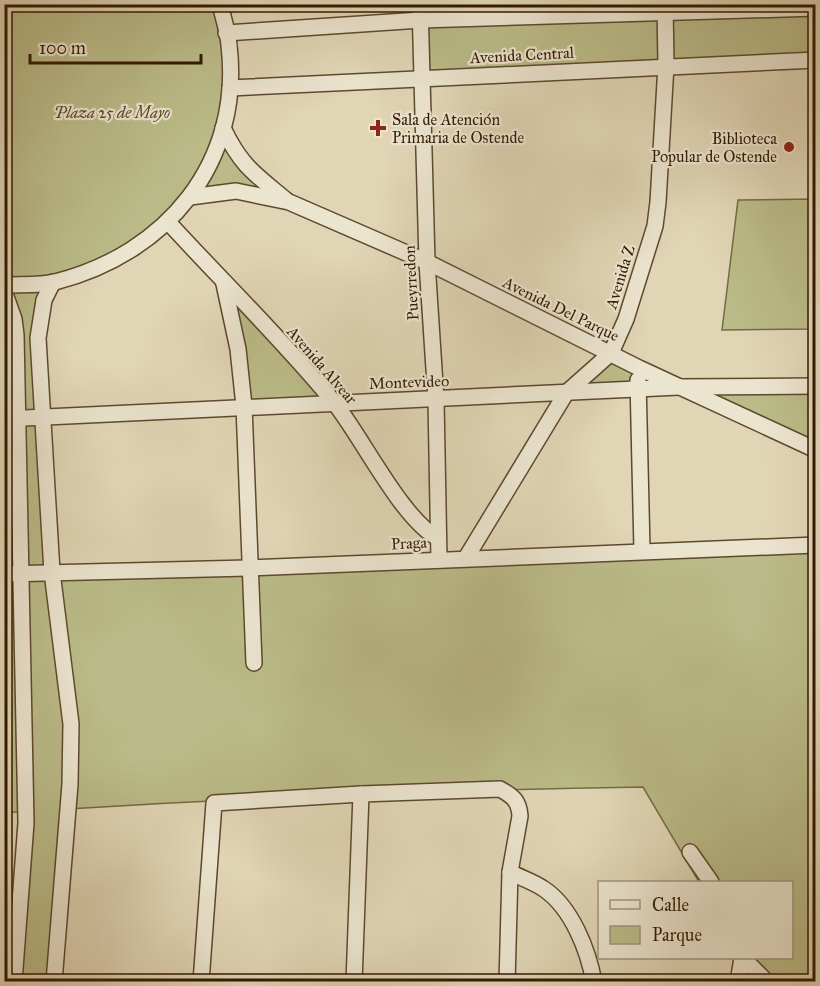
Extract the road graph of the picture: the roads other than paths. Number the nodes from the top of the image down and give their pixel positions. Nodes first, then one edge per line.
1 (220, 4) edge
2 (420, 4) edge
3 (816, 8) edge
4 (665, 9) edge
5 (421, 20) junction
6 (226, 33) junction
7 (816, 60) edge
8 (666, 65) junction
9 (422, 78) junction
10 (230, 88) junction
11 (223, 128) junction
12 (190, 197) junction
13 (289, 202) junction
14 (169, 223) junction
15 (428, 262) junction
16 (53, 282) junction
17 (223, 282) junction
18 (4, 285) edge
19 (4, 291) edge
20 (610, 353) junction
21 (639, 368) junction
22 (816, 386) edge
23 (679, 387) junction
24 (637, 390) junction
25 (566, 393) junction
26 (436, 400) junction
27 (334, 402) junction
28 (244, 406) junction
29 (11, 419) edge
30 (41, 419) junction
31 (816, 450) edge
32 (438, 538) junction
33 (816, 545) edge
34 (642, 550) junction
35 (466, 558) junction
36 (439, 560) junction
37 (249, 568) junction
38 (52, 572) junction
39 (12, 574) edge
40 (254, 663) dead end
41 (361, 794) junction
42 (690, 852) dead end
43 (510, 872) junction
44 (710, 881) edge
45 (742, 959) edge
46 (744, 959) edge
47 (14, 981) edge
48 (54, 981) edge
49 (201, 981) edge
50 (354, 981) edge
51 (507, 981) edge
52 (594, 981) edge
53 (738, 981) edge
54 (767, 981) edge

1 - 6 street
2 - 5 street, Pueyrredon
3 - 4 street
4 - 5 street
4 - 8 street, Avenida Z
5 - 6 street
5 - 9 street, Pueyrredon
6 - 10 street
7 - 8 street, Avenida Central
8 - 9 street, Avenida Central
8 - 20 street, Avenida Z
9 - 10 street, Avenida Central
9 - 15 street, Pueyrredon
10 - 11 street
11 - 12 street
11 - 13 street, Avenida Del Parque
12 - 13 street, Avenida Del Parque
12 - 14 street
13 - 15 street, Avenida Del Parque
14 - 16 street
14 - 17 street, Avenida Alvear
15 - 20 street, Avenida Del Parque
15 - 26 street, Pueyrredon
16 - 18 street
16 - 30 street
17 - 27 street, Avenida Alvear
17 - 28 street
19 - 29 street
20 - 21 street, Avenida Del Parque
20 - 25 street, Avenida Z
21 - 23 street, Avenida Del Parque
21 - 24 street
22 - 23 street, Montevideo
23 - 24 street, Montevideo
23 - 31 street, Avenida Del Parque
24 - 25 street, Montevideo
24 - 34 street
25 - 26 street, Montevideo
25 - 35 street, Avenida Z
26 - 27 street, Montevideo
26 - 32 street, Pueyrredon
27 - 28 street, Montevideo
27 - 32 street, Avenida Alvear
28 - 30 street, Montevideo
28 - 37 street
29 - 30 street, Montevideo
29 - 39 street
30 - 38 street
32 - 36 street, Pueyrredon
33 - 34 street, Praga
34 - 35 street, Praga
35 - 36 street, Praga
36 - 37 street, Praga
37 - 38 street, Praga
37 - 40 street
38 - 39 street, Praga
38 - 48 street
39 - 47 street
41 - 43 street
41 - 49 street
41 - 50 street
42 - 44 street
43 - 51 street
43 - 52 street
45 - 53 street
46 - 54 street

